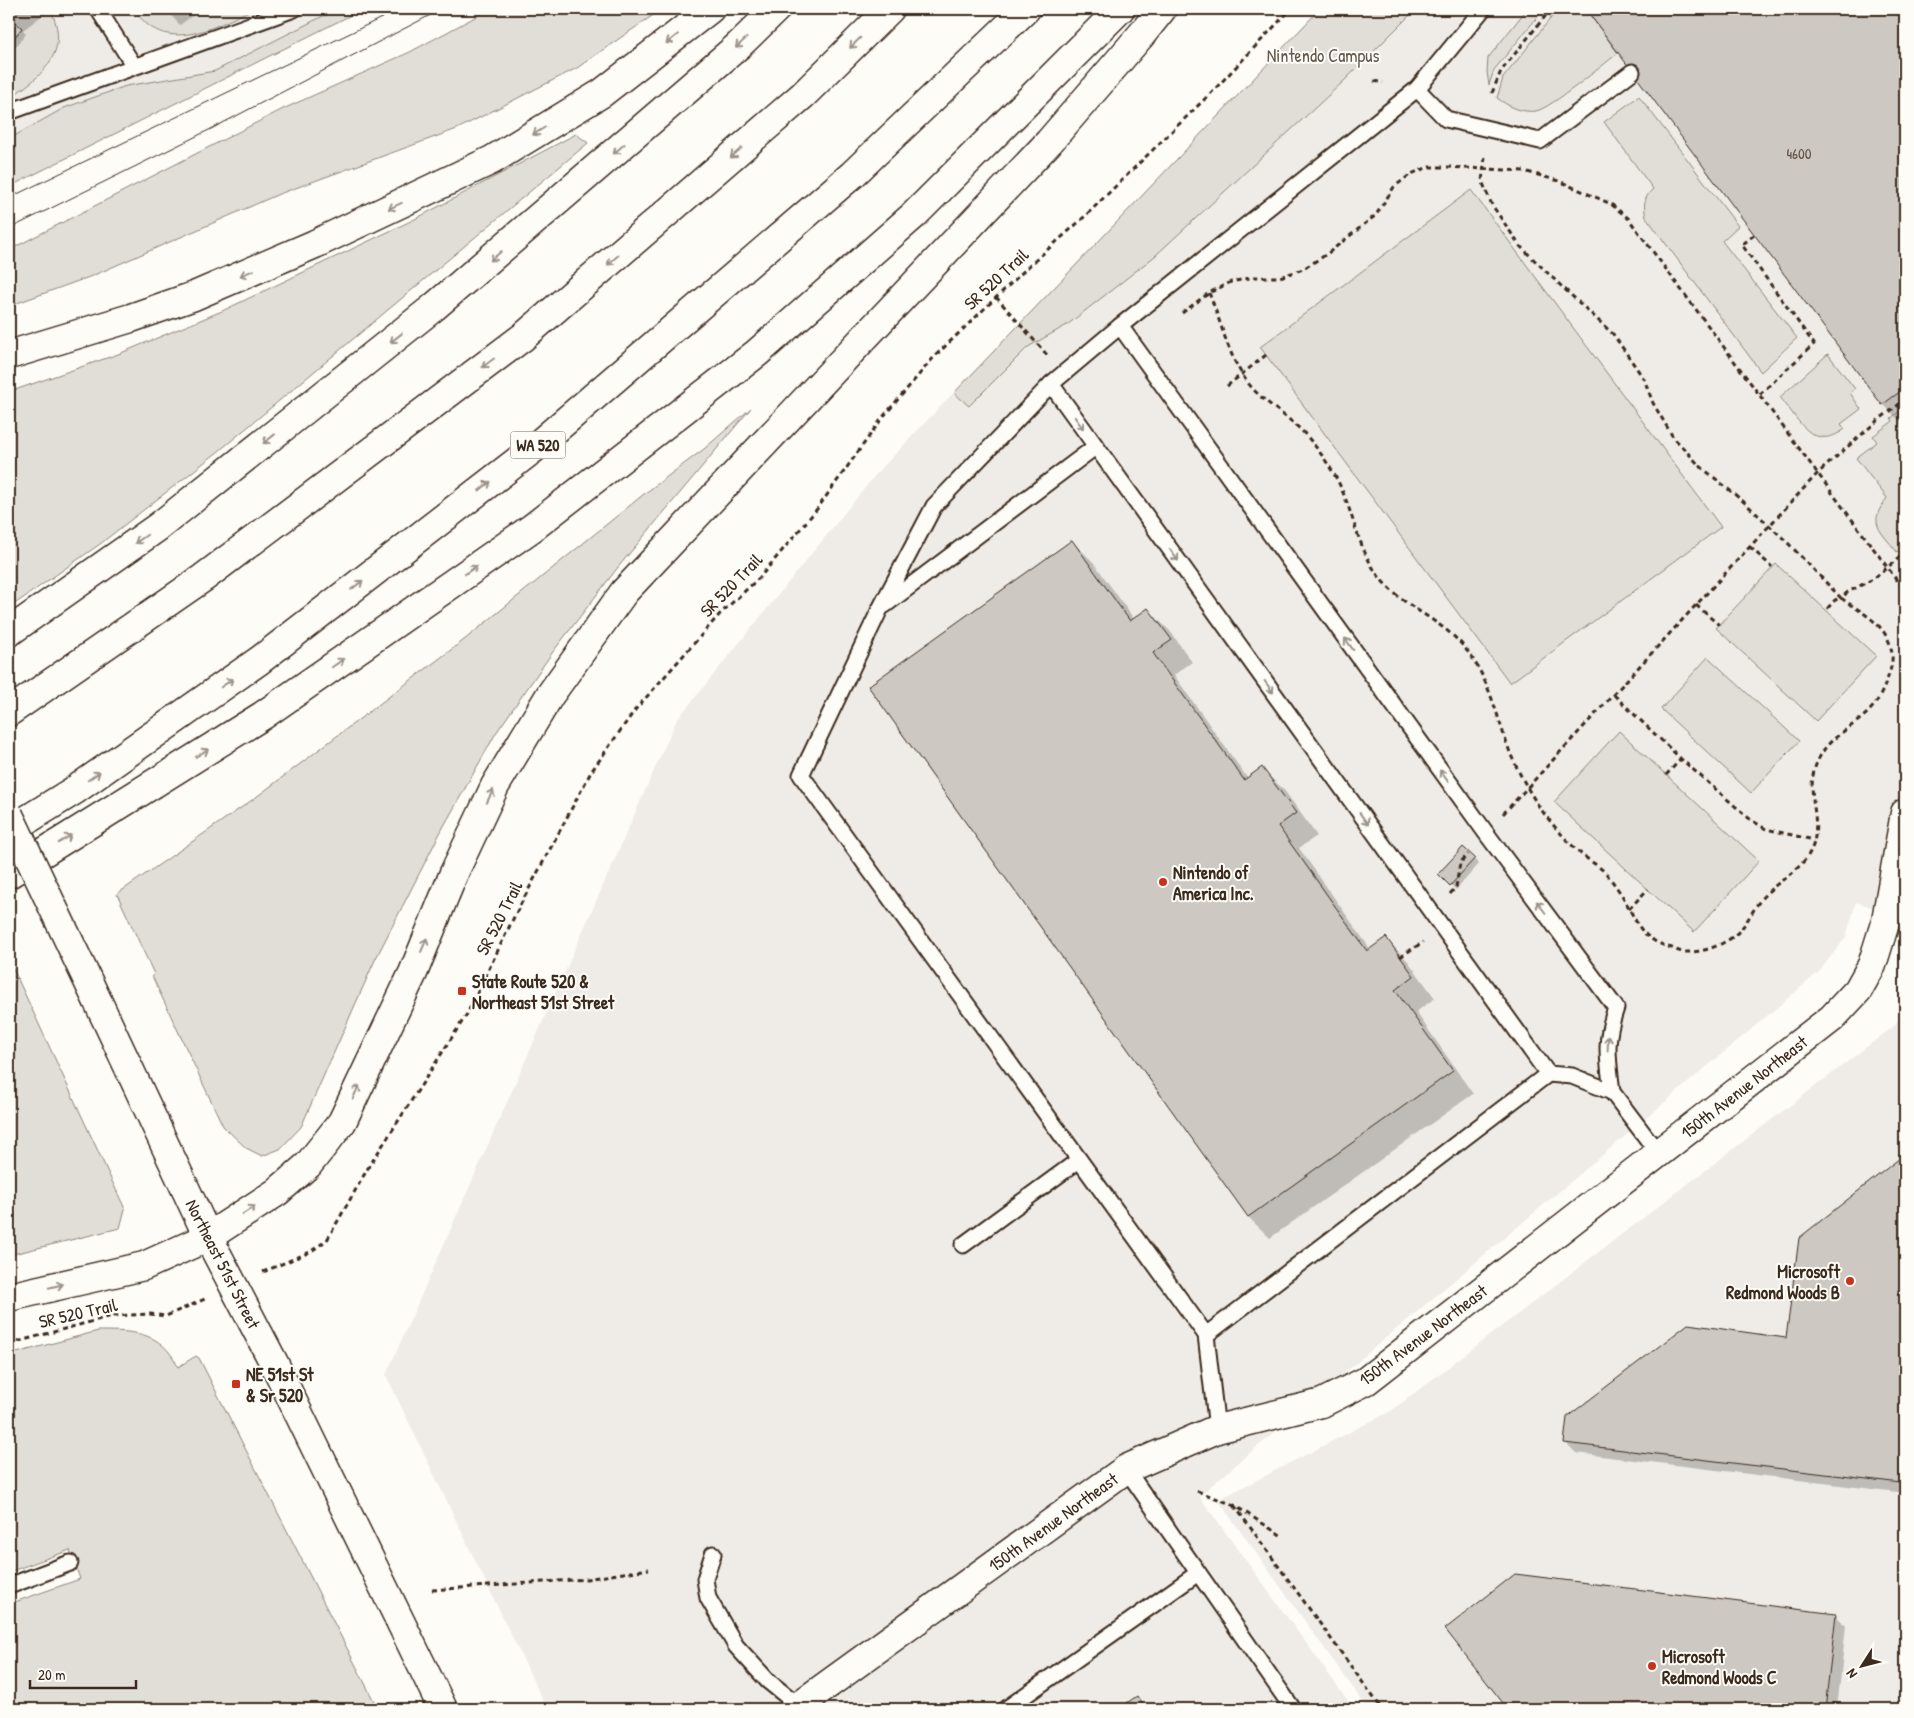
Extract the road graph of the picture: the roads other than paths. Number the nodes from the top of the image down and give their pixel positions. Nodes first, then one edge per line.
1 (98, 9) edge
2 (294, 9) edge
3 (710, 9) edge
4 (776, 9) edge
5 (890, 9) edge
6 (1026, 9) edge
7 (1120, 9) edge
8 (1162, 9) edge
9 (1483, 9) edge
10 (134, 66) junction
11 (1632, 72) dead end
12 (1417, 88) junction
13 (9, 112) edge
14 (1120, 326) junction
15 (9, 355) edge
16 (1051, 384) junction
17 (1095, 447) junction
18 (880, 609) junction
19 (9, 632) edge
20 (9, 712) edge
21 (1905, 813) edge
22 (9, 815) edge
23 (9, 831) edge
24 (9, 874) edge
25 (1548, 1074) junction
26 (1612, 1092) junction
27 (1658, 1153) junction
28 (1079, 1160) junction
29 (208, 1237) junction
30 (963, 1245) dead end
31 (9, 1297) edge
32 (1206, 1335) junction
33 (1217, 1430) junction
34 (1126, 1469) junction
35 (712, 1554) dead end
36 (70, 1563) dead end
37 (1198, 1573) junction
38 (9, 1586) edge
39 (797, 1708) edge
40 (443, 1709) edge
41 (1006, 1709) edge
42 (1293, 1709) edge

1 - 10 lane
2 - 10 lane
3 -> 15 main road
4 -> 19 main road
5 -> 20 main road
23 -> 6 main road, WA 520
24 -> 7 main road
29 -> 8 main road
9 - 12 lane
10 - 13 lane
11 - 12 lane
12 - 14 lane
14 - 16 lane
26 -> 14 lane
16 -> 17 lane
16 - 18 lane
17 - 18 lane
17 -> 25 lane
18 - 28 lane
21 - 27 main road, 150th Avenue Northeast
22 - 29 main road, Northeast 51st Street, bridge
25 - 26 lane
25 - 32 lane
26 - 27 lane
27 - 33 main road, 150th Avenue Northeast
28 - 30 lane
28 - 32 lane
31 -> 29 main road
29 - 40 main road, Northeast 51st Street
32 - 33 lane
33 - 34 main road, 150th Avenue Northeast
34 - 37 lane
34 - 39 main road, 150th Avenue Northeast
35 - 39 lane
36 - 38 lane
37 - 41 lane
37 - 42 lane

